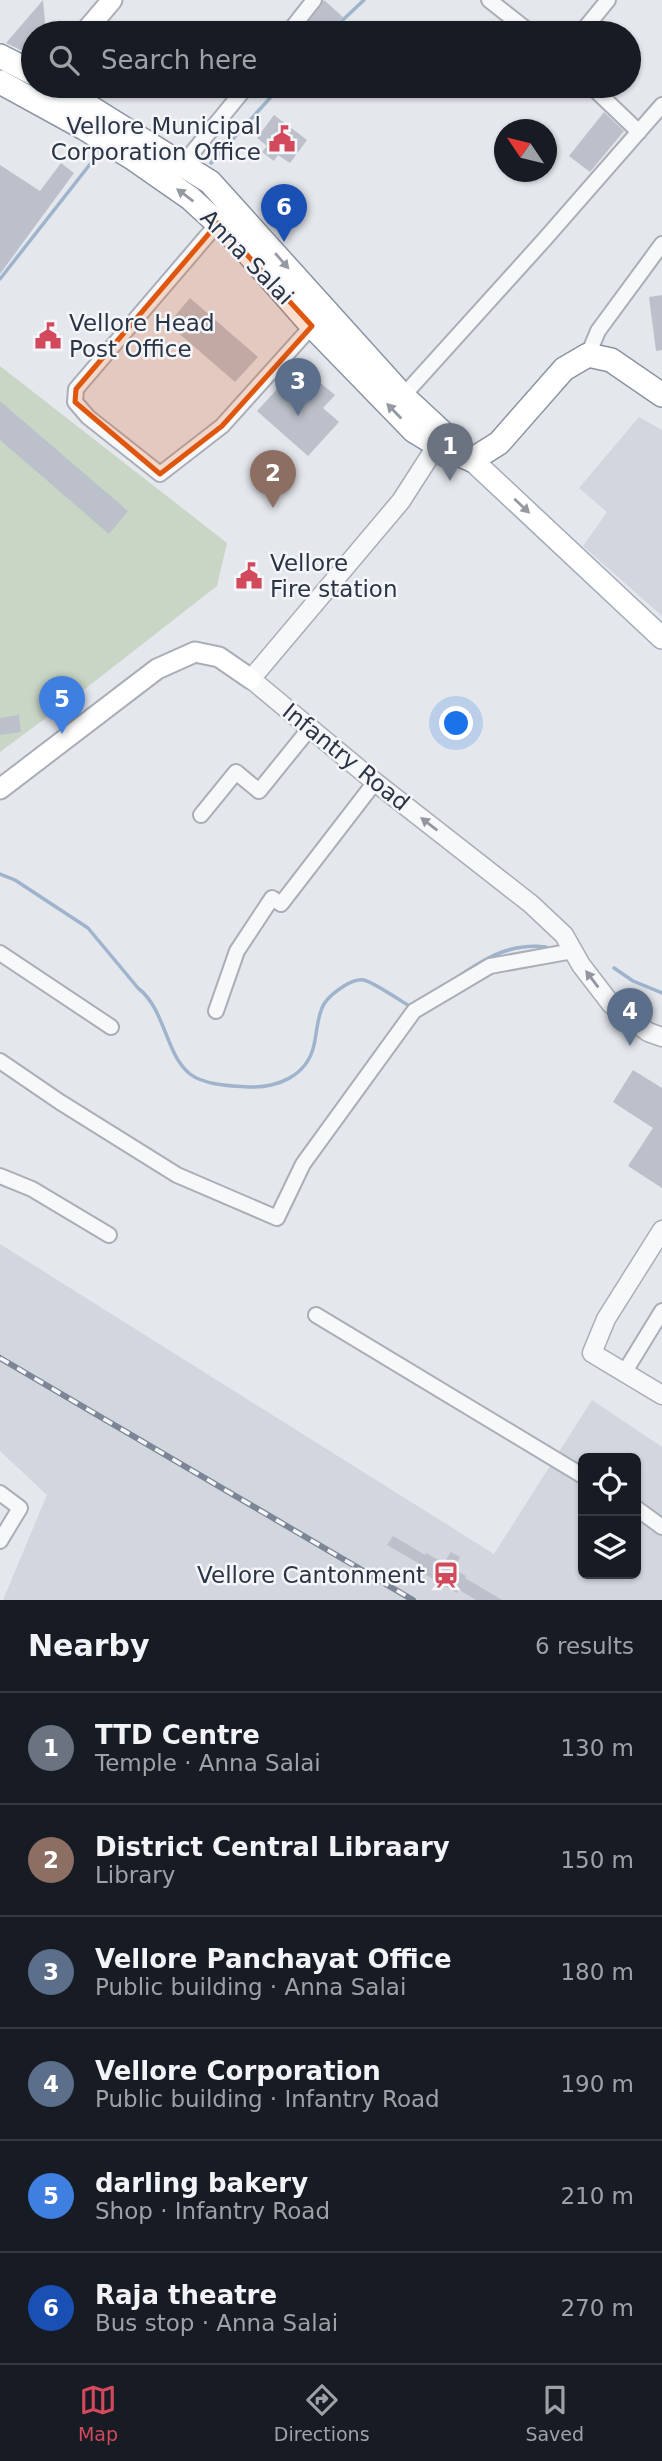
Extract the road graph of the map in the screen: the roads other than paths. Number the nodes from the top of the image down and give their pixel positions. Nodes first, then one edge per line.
1 (112, 0) edge
2 (314, 0) edge
3 (608, 0) edge
4 (497, 2) edge
5 (94, 21) edge
6 (297, 21) edge
7 (518, 21) edge
8 (591, 21) edge
9 (0, 56) edge
10 (21, 69) edge
11 (21, 81) edge
12 (4, 89) edge
13 (75, 98) edge
14 (237, 98) edge
15 (604, 98) edge
16 (662, 105) edge
17 (639, 132) junction
18 (183, 164) junction
19 (218, 223) junction
20 (662, 244) edge
21 (312, 326) junction
22 (588, 355) junction
23 (662, 395) edge
24 (403, 396) junction
25 (437, 445) junction
26 (472, 460) junction
27 (662, 638) edge
28 (251, 679) junction
29 (310, 728) junction
30 (375, 782) junction
31 (0, 789) edge
32 (201, 815) dead end
33 (573, 951) junction
34 (0, 953) edge
35 (216, 1011) dead end
36 (111, 1027) dead end
37 (662, 1037) edge
38 (0, 1061) edge
39 (0, 1176) edge
40 (662, 1230) edge
41 (109, 1235) dead end
42 (662, 1311) edge
43 (317, 1315) dead end
44 (624, 1373) junction
45 (662, 1395) edge
46 (578, 1473) edge
47 (0, 1493) edge
48 (641, 1512) edge
49 (662, 1527) edge
50 (0, 1539) edge

1 - 5 main road
2 - 6 street
3 - 8 street
4 - 7 street
9 - 10 highway
11 - 12 main road
19 -> 12 highway, Anna Salai
13 - 18 highway, Anna Salai
14 - 18 street
15 - 17 street
16 - 17 street
17 - 24 street
18 -> 24 highway, Anna Salai
19 - 21 highway, Anna Salai
19 - 21 street
20 - 22 street
25 -> 21 highway, Anna Salai
22 - 23 highway
22 - 26 highway
24 - 26 highway, Anna Salai
25 - 26 highway, Anna Salai
25 - 28 street
26 -> 27 main road, Anna Salai
28 - 29 street, Infantry Road
28 - 31 main road, Infantry Road
29 - 30 street, Infantry Road
29 - 32 street
33 -> 30 street, Infantry Road
30 - 35 street
37 -> 33 street, Infantry Road
33 - 38 street
34 - 36 street
39 - 41 street
40 - 44 street
42 - 44 street
43 - 46 street
44 - 45 street
47 - 50 street
48 - 49 street

